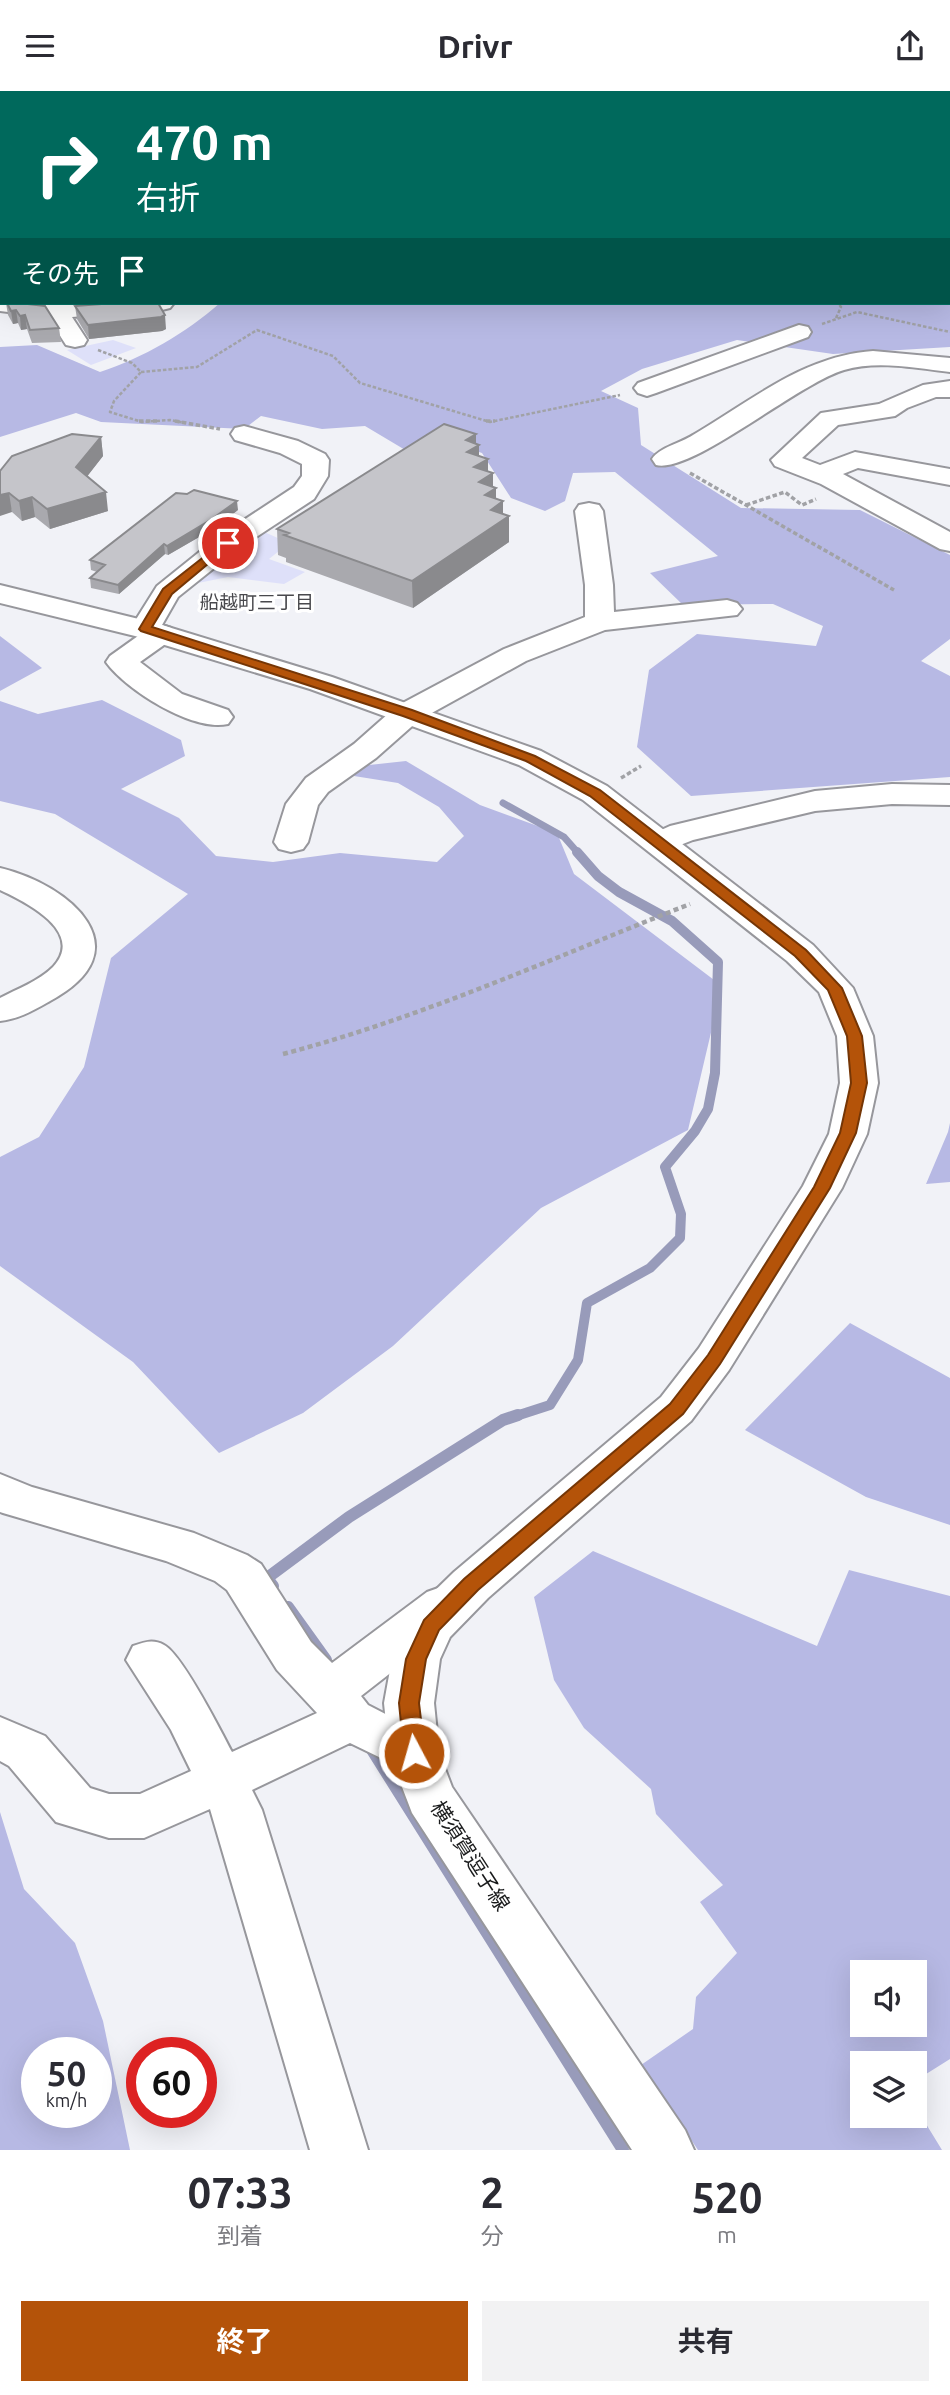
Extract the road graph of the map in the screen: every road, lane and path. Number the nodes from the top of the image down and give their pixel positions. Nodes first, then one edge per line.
1 (8, 305) edge
2 (136, 305) edge
3 (840, 305) edge
4 (56, 311) junction
5 (835, 319) junction
6 (799, 332) joint
7 (950, 332) edge
8 (75, 340) joint
9 (950, 365) edge
10 (141, 372) junction
11 (737, 373) junction
12 (647, 389) joint
13 (950, 389) edge
14 (718, 432) junction
15 (244, 434) joint
16 (665, 459) joint
17 (821, 474) junction
18 (950, 477) edge
19 (845, 487) junction
20 (746, 505) junction
21 (589, 511) dead end
22 (200, 540) dead end
23 (950, 543) edge
24 (894, 590) dead end
25 (167, 592) junction
26 (0, 594) edge
27 (727, 609) dead end
28 (600, 622) junction
29 (153, 631) junction
30 (408, 713) junction
31 (217, 717) dead end
32 (950, 795) edge
33 (290, 842) dead end
34 (660, 843) junction
35 (0, 878) edge
36 (658, 916) dead end
37 (0, 1010) edge
38 (283, 1055) dead end
39 (0, 1491) edge
40 (471, 1585) junction
41 (150, 1660) dead end
42 (340, 1706) junction
43 (0, 1738) edge
44 (414, 1753) junction
45 (221, 1781) junction
46 (339, 2150) edge
47 (665, 2150) edge

1 - 4 main road
2 - 4 main road
3 - 5 path
4 - 8 main road
5 - 6 path
5 - 7 path
6 - 11 main road
8 - 10 path
9 - 14 main road
10 - 12 path
10 - 15 path
11 - 12 main road
11 - 14 main road
13 - 17 main road
14 - 16 main road
15 - 25 main road
16 - 20 path
17 - 18 main road
17 - 19 main road
19 - 20 path
19 - 23 main road
20 - 24 path
21 - 28 main road
22 - 25 main road
25 - 29 main road
26 - 29 main road, 横須賀逗子線
27 - 28 main road
28 - 30 main road
29 - 30 main road, 横須賀逗子線
29 - 31 main road
30 - 33 main road
30 - 34 main road, 横須賀逗子線
32 - 34 main road
34 - 40 main road, 横須賀逗子線
35 - 37 main road
36 - 38 path
39 - 42 main road
40 - 42 main road
40 - 44 main road, 横須賀逗子線
41 - 45 main road
42 - 44 main road
42 - 45 main road
43 - 45 main road
44 - 47 main road, 横須賀逗子線
45 - 46 main road

